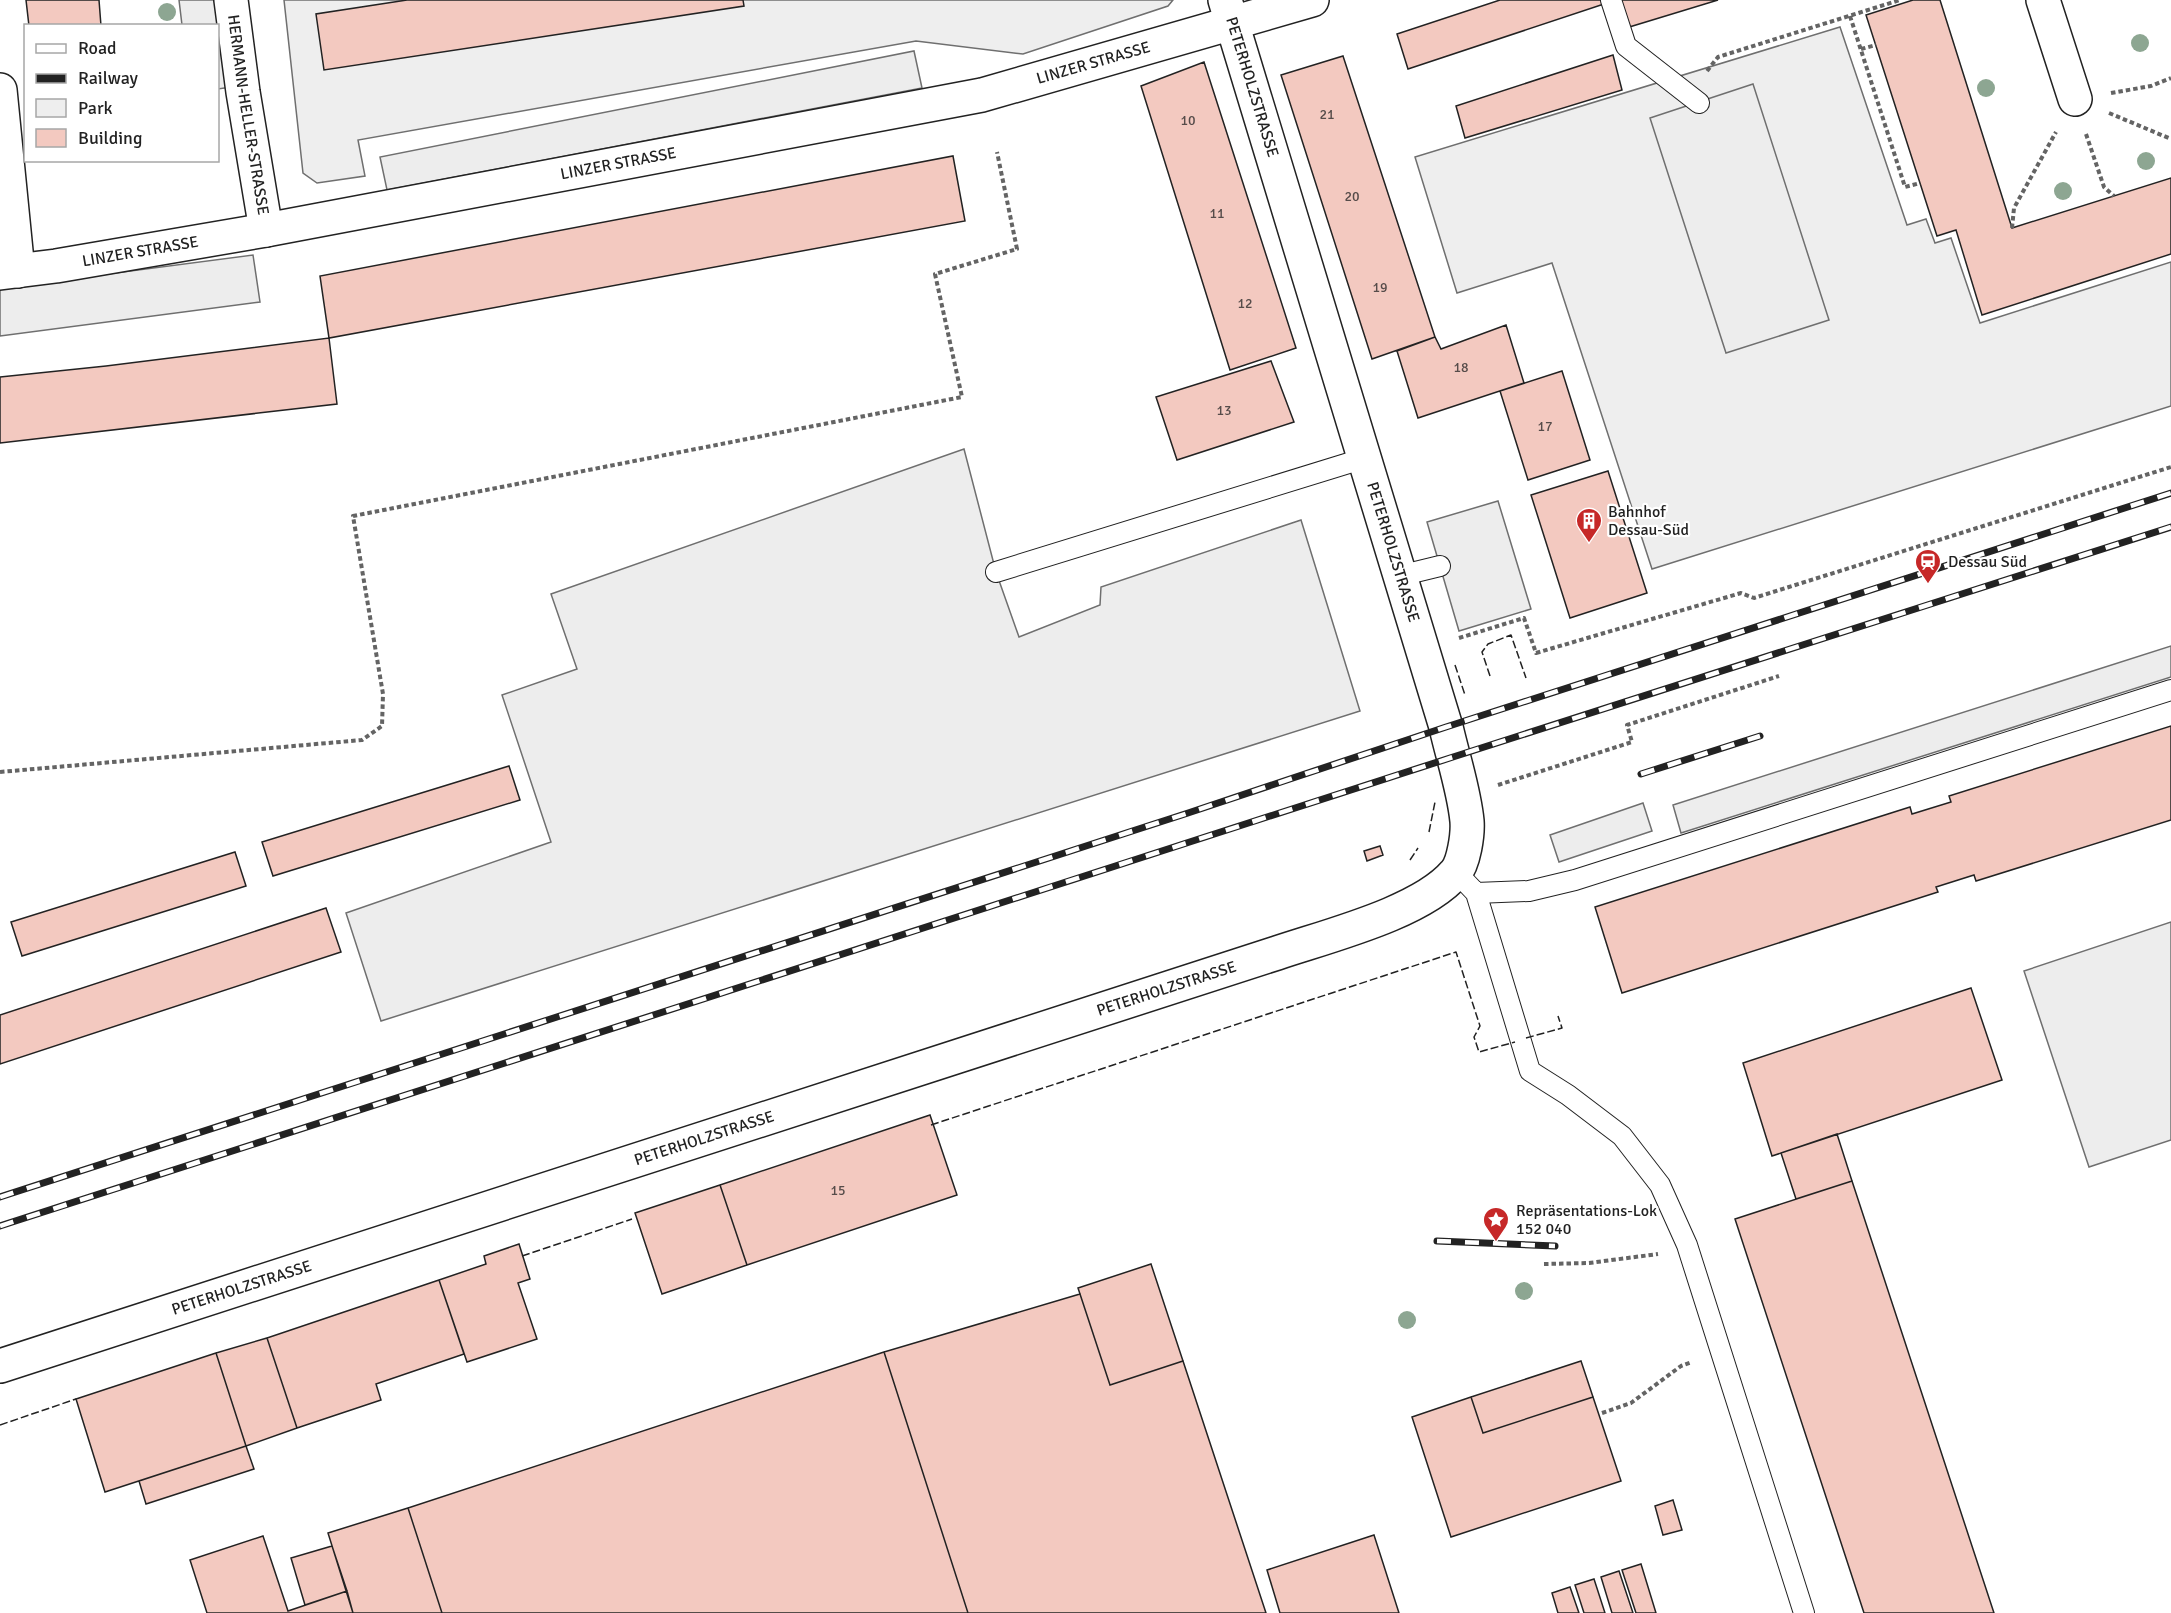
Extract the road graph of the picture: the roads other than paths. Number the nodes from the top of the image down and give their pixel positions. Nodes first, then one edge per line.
1 (231, 0) edge
2 (1312, 0) edge
3 (1611, 0) edge
4 (2043, 0) edge
5 (1229, 12) edge
6 (0, 90) edge
7 (1693, 99) road end
8 (2075, 99) road end
9 (266, 230) junction
10 (9, 272) edge
11 (1365, 458) junction
12 (1440, 566) dead end
13 (996, 572) dead end
14 (1400, 576) junction
15 (2171, 690) edge
16 (1466, 883) junction
17 (0, 1366) edge
18 (1804, 1613) edge

1 - 9 street, HERMANN-HELLER-STRASSE
2 - 5 street, LINZER STRASSE
3 - 7 lane
4 - 8 street
5 - 9 street, LINZER STRASSE
5 - 11 street, PETERHOLZSTRASSE
6 - 10 street
9 - 10 street, LINZER STRASSE
11 - 13 lane
11 - 14 street, PETERHOLZSTRASSE
12 - 14 lane
14 - 16 street, PETERHOLZSTRASSE
15 - 16 lane
16 - 17 street, PETERHOLZSTRASSE
16 - 18 lane

